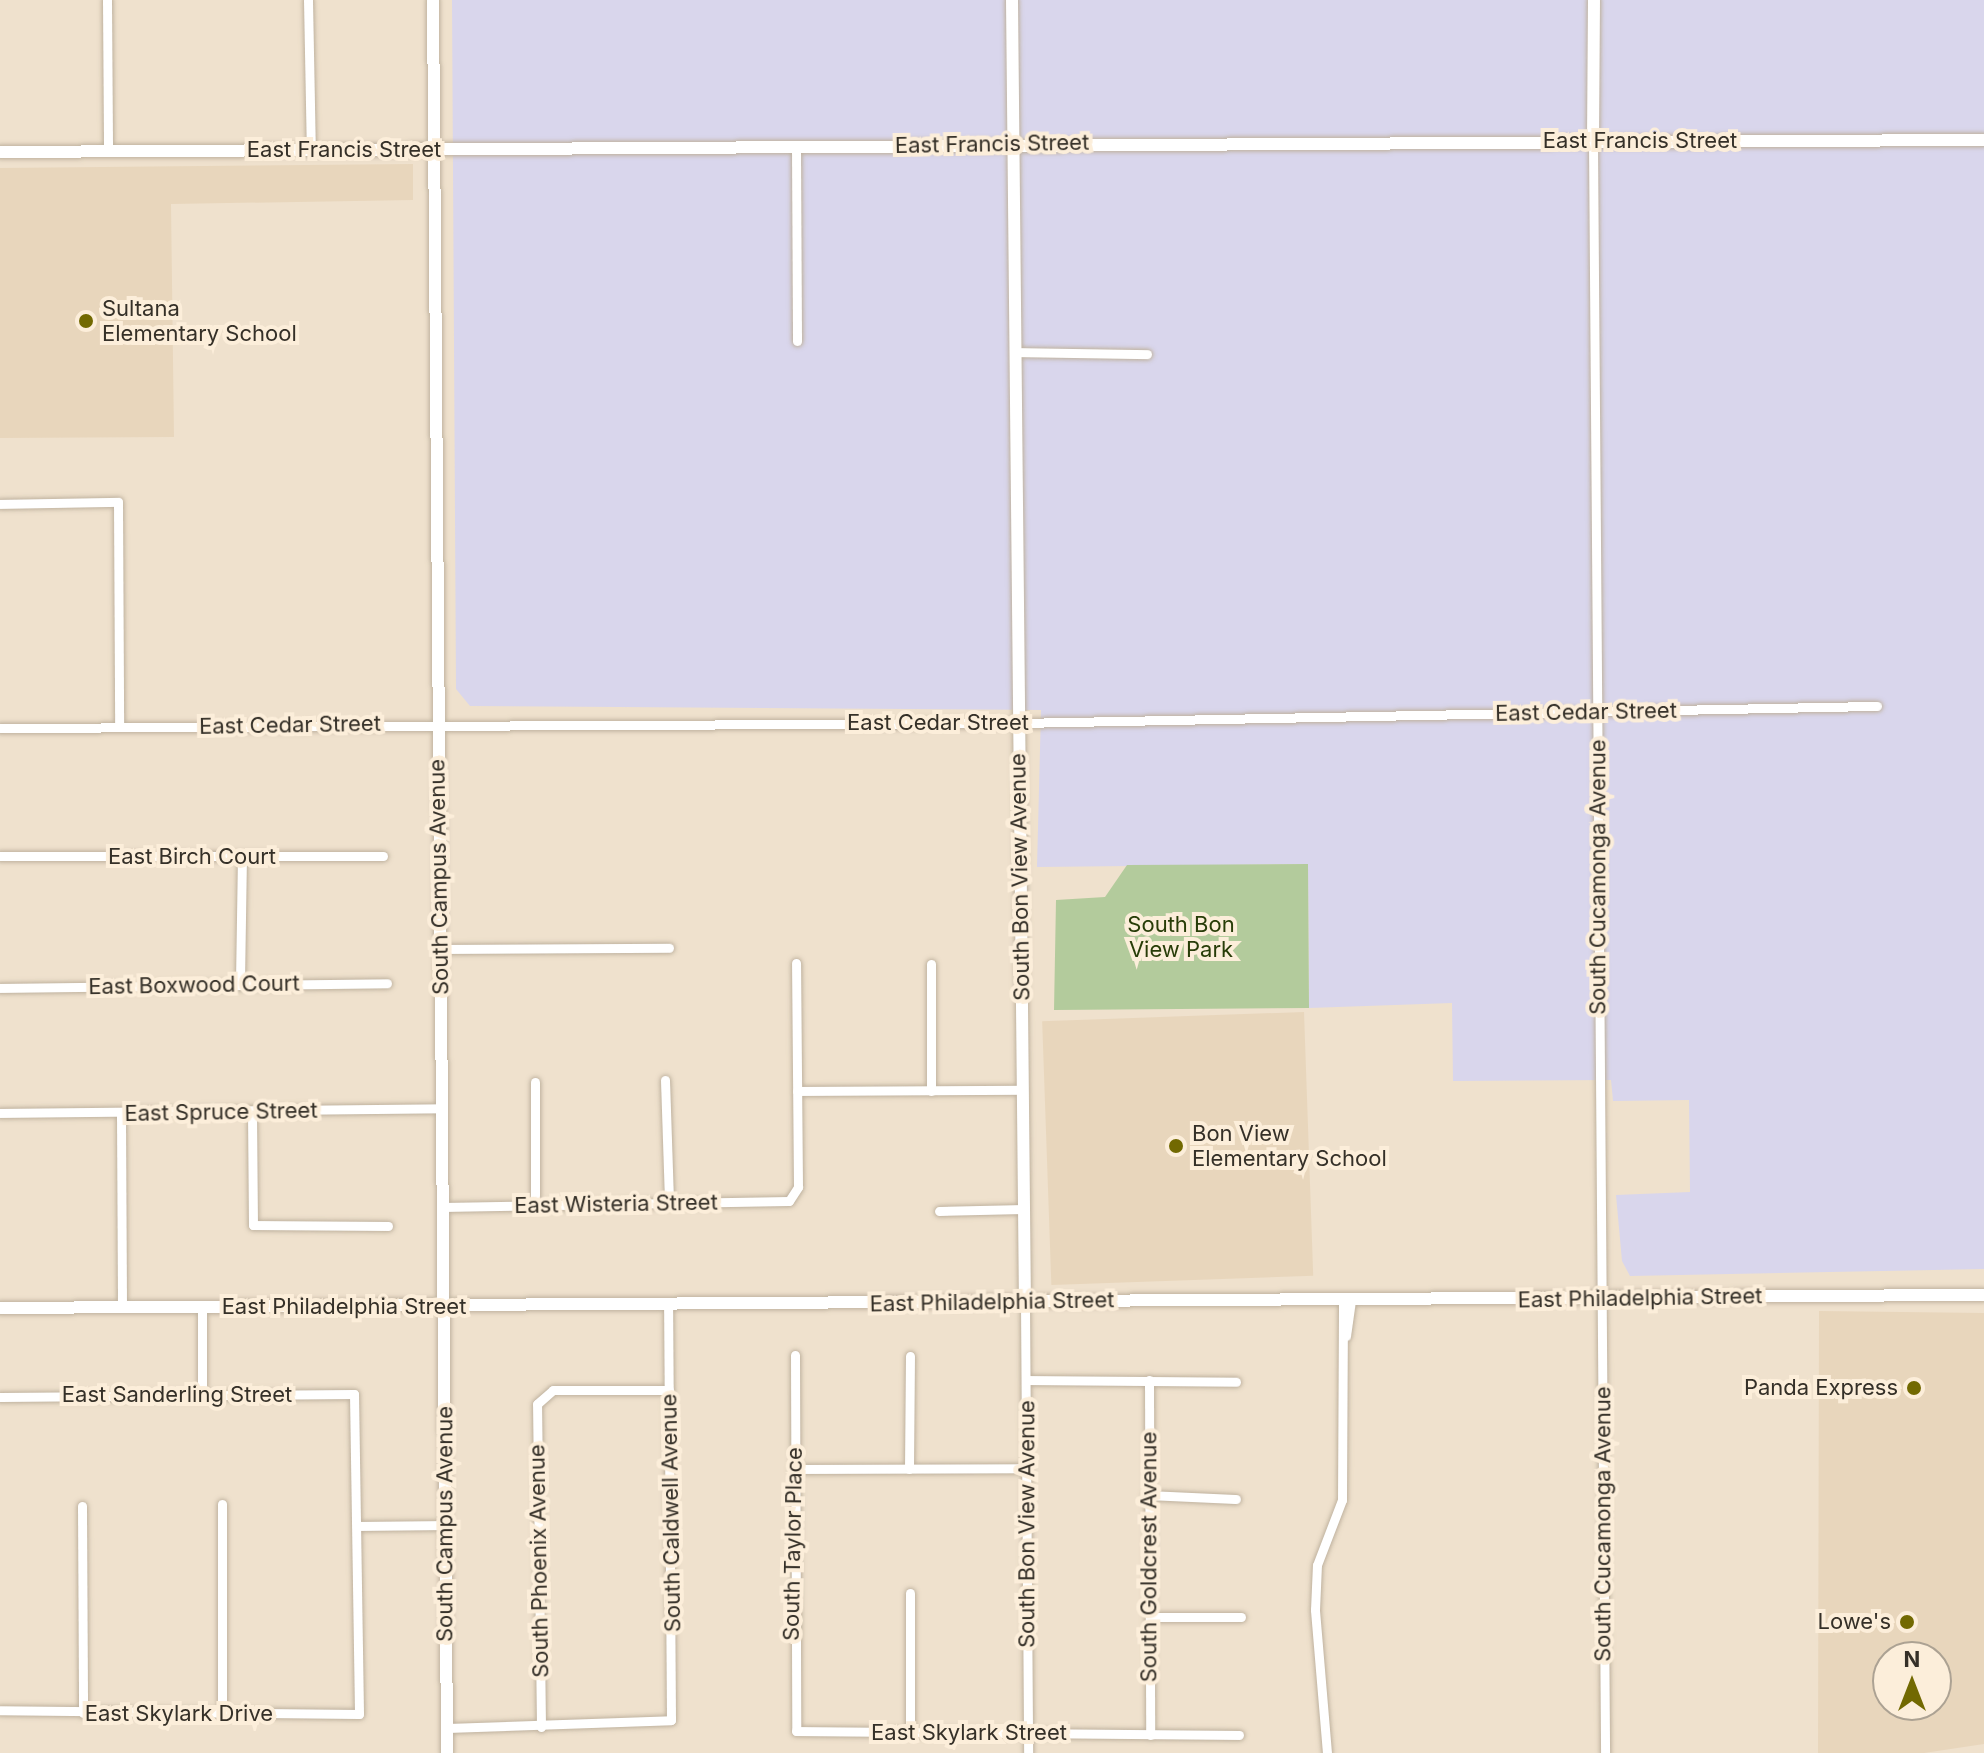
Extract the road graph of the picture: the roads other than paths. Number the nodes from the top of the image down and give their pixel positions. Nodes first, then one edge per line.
1 (107, 0) edge
2 (308, 0) edge
3 (433, 0) edge
4 (1012, 0) edge
5 (1594, 0) edge
6 (1984, 140) edge
7 (1593, 142) junction
8 (1013, 144) junction
9 (796, 147) junction
10 (434, 149) junction
11 (311, 150) junction
12 (108, 151) junction
13 (0, 152) edge
14 (797, 341) dead end
15 (1015, 352) junction
16 (1147, 354) dead end
17 (0, 504) edge
18 (1877, 706) dead end
19 (1597, 711) junction
20 (1019, 723) junction
21 (437, 724) junction
22 (119, 727) junction
23 (0, 728) edge
24 (0, 856) edge
25 (383, 856) dead end
26 (242, 857) junction
27 (669, 948) dead end
28 (441, 949) junction
29 (796, 963) dead end
30 (931, 964) dead end
31 (240, 982) junction
32 (387, 983) dead end
33 (0, 988) edge
34 (665, 1080) dead end
35 (535, 1082) dead end
36 (1023, 1090) junction
37 (797, 1091) junction
38 (931, 1091) junction
39 (442, 1108) junction
40 (252, 1112) junction
41 (0, 1113) edge
42 (121, 1114) junction
43 (669, 1203) junction
44 (535, 1206) junction
45 (442, 1207) junction
46 (1024, 1209) junction
47 (939, 1211) dead end
48 (388, 1226) dead end
49 (1984, 1295) edge
50 (1347, 1300) junction
51 (1602, 1300) junction
52 (1025, 1302) junction
53 (668, 1306) junction
54 (443, 1307) junction
55 (0, 1308) edge
56 (122, 1308) junction
57 (202, 1308) junction
58 (795, 1355) dead end
59 (910, 1356) dead end
60 (1026, 1380) junction
61 (1149, 1380) junction
62 (1236, 1382) dead end
63 (669, 1390) junction
64 (202, 1395) junction
65 (0, 1397) edge
66 (1027, 1468) junction
67 (794, 1469) junction
68 (909, 1469) junction
69 (1147, 1495) junction
70 (1236, 1499) dead end
71 (222, 1504) dead end
72 (82, 1506) dead end
73 (446, 1525) junction
74 (359, 1526) junction
75 (910, 1593) dead end
76 (1150, 1617) junction
77 (1241, 1617) dead end
78 (0, 1710) edge
79 (83, 1713) junction
80 (222, 1715) junction
81 (541, 1727) junction
82 (447, 1728) junction
83 (796, 1731) joint
84 (1028, 1731) junction
85 (910, 1732) junction
86 (1150, 1735) junction
87 (1239, 1735) dead end
88 (447, 1753) edge
89 (1028, 1753) edge
90 (1327, 1753) edge
91 (1605, 1753) edge

1 - 12 street
2 - 11 street
3 - 10 street, South Campus Avenue
4 - 8 street, South Bon View Avenue
5 - 7 street, South Cucamonga Avenue
6 - 7 street, East Francis Street
7 - 8 street, East Francis Street
7 - 19 street, South Cucamonga Avenue
8 - 9 street, East Francis Street
8 - 15 street, South Bon View Avenue
9 - 10 street, East Francis Street
9 - 14 street
10 - 11 street, East Francis Street
10 - 21 street, South Campus Avenue
11 - 12 street, East Francis Street
12 - 13 street, East Francis Street
15 - 16 street
15 - 20 street, South Bon View Avenue
17 - 22 street
18 - 19 street, East Cedar Street
19 - 20 street, East Cedar Street
19 - 51 street, South Cucamonga Avenue
20 - 21 street, East Cedar Street
20 - 36 street, South Bon View Avenue
21 - 22 street, East Cedar Street
21 - 28 street, South Campus Avenue
22 - 23 street, East Cedar Street
24 - 26 street, East Birch Court
25 - 26 street, East Birch Court
26 - 31 street
27 - 28 street
28 - 39 street, South Campus Avenue
29 - 37 street
30 - 38 street
31 - 32 street, East Boxwood Court
31 - 33 street, East Boxwood Court
34 - 43 street
35 - 44 street
36 - 38 street
36 - 46 street, South Bon View Avenue
37 - 38 street
37 - 43 street, East Wisteria Street
39 - 40 street, East Spruce Street
39 - 45 street, South Campus Avenue
40 - 42 street, East Spruce Street
40 - 48 street
41 - 42 street, East Spruce Street
42 - 56 street
43 - 44 street, East Wisteria Street
44 - 45 street, East Wisteria Street
45 - 54 street, South Campus Avenue
46 - 47 street
46 - 52 street, South Bon View Avenue
49 - 51 street, East Philadelphia Street
50 - 51 street, East Philadelphia Street
50 - 52 street, East Philadelphia Street
50 - 90 street
51 - 91 street, South Cucamonga Avenue
52 - 53 street, East Philadelphia Street
52 - 60 street, South Bon View Avenue
53 - 54 street, East Philadelphia Street
53 - 63 street, South Caldwell Avenue
54 - 57 street, East Philadelphia Street
54 - 73 street, South Campus Avenue
55 - 56 street, East Philadelphia Street
56 - 57 street, East Philadelphia Street
57 - 64 street
58 - 67 street, South Taylor Place
59 - 68 street
60 - 61 street
60 - 66 street, South Bon View Avenue
61 - 62 street
61 - 69 street, South Goldcrest Avenue
63 - 81 street, South Phoenix Avenue
63 - 81 street, South Caldwell Avenue
64 - 65 street, East Sanderling Street
64 - 74 street, East Sanderling Street
66 - 68 street
66 - 84 street, South Bon View Avenue
67 - 68 street
67 - 83 street, South Taylor Place
69 - 70 street
69 - 76 street, South Goldcrest Avenue
71 - 80 street
72 - 79 street
73 - 74 street
73 - 82 street, South Campus Avenue
74 - 80 street, East Skylark Drive
75 - 85 street
76 - 77 street
76 - 86 street, South Goldcrest Avenue
78 - 79 street, East Skylark Drive
79 - 80 street, East Skylark Drive
81 - 82 street
82 - 88 street, South Campus Avenue
83 - 85 street, East Skylark Street
84 - 85 street, East Skylark Street
84 - 86 street, East Skylark Street
84 - 89 street, South Bon View Avenue
86 - 87 street, East Skylark Street

